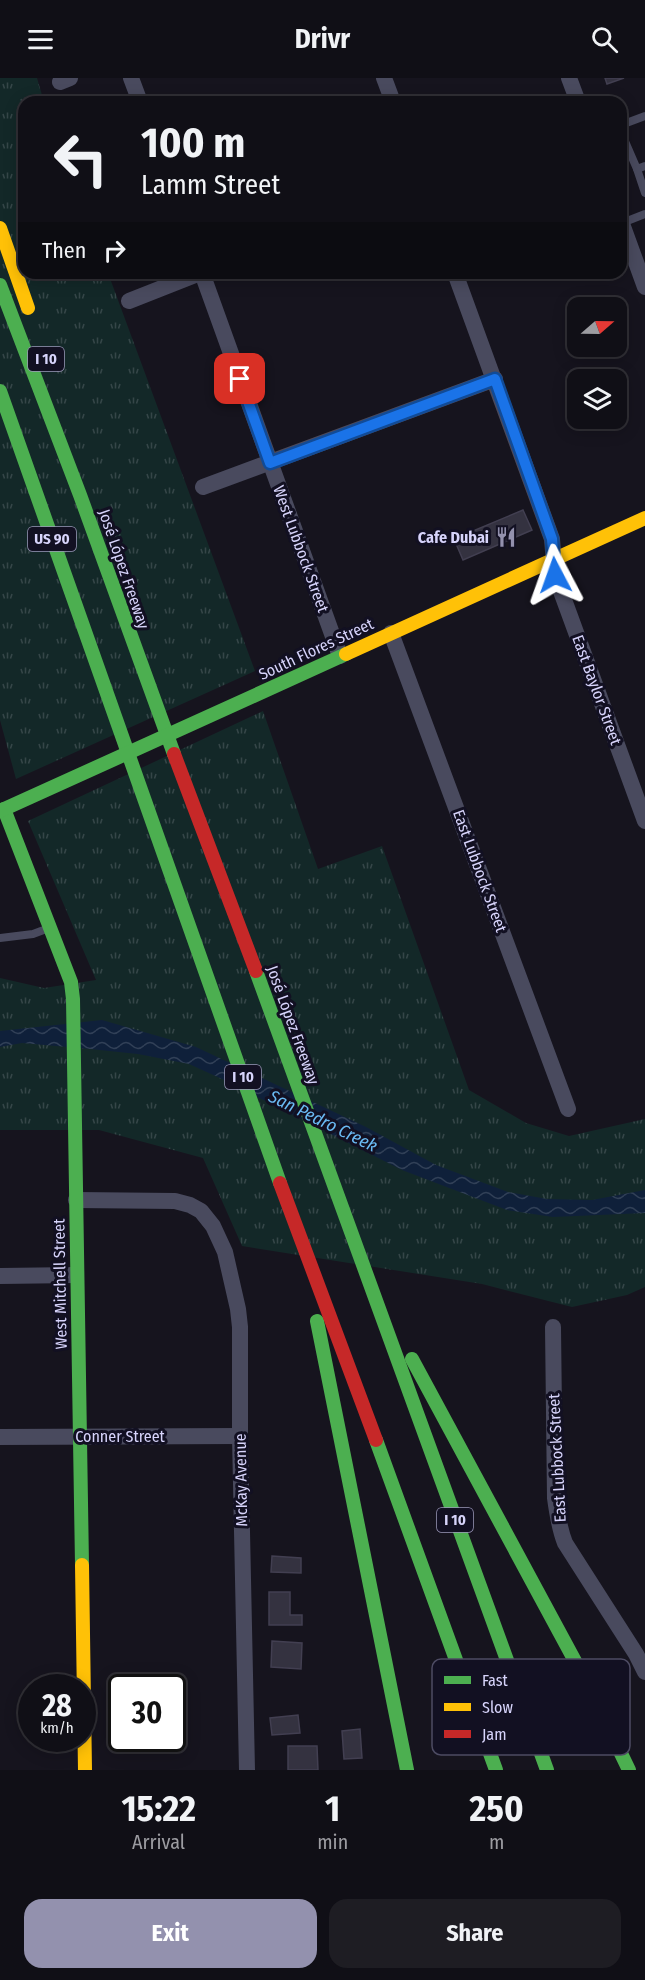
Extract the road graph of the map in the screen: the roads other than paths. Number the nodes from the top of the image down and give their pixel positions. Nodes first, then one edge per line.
1 (131, 78) edge
2 (384, 78) edge
3 (569, 78) edge
4 (138, 96) edge
5 (391, 96) edge
6 (576, 96) edge
7 (645, 116) edge
8 (627, 123) edge
9 (627, 142) edge
10 (641, 167) edge
11 (645, 193) edge
12 (645, 214) edge
13 (627, 220) edge
14 (0, 228) edge
15 (627, 238) edge
16 (186, 279) edge
17 (203, 279) edge
18 (457, 279) edge
19 (0, 285) edge
20 (645, 287) edge
21 (129, 301) dead end
22 (32, 319) dead end
23 (495, 379) junction
24 (52, 383) dead end
25 (0, 391) edge
26 (270, 463) junction
27 (203, 487) dead end
28 (80, 495) junction
29 (22, 496) dead end
30 (645, 518) edge
31 (554, 558) junction
32 (391, 633) junction
33 (340, 656) junction
34 (103, 686) junction
35 (2, 810) edge
36 (645, 821) edge
37 (50, 928) junction
38 (0, 938) edge
39 (568, 1109) dead end
40 (76, 1200) junction
41 (297, 1227) junction
42 (365, 1270) junction
43 (76, 1275) junction
44 (0, 1276) edge
45 (553, 1327) dead end
46 (79, 1435) junction
47 (240, 1436) junction
48 (0, 1437) edge
49 (456, 1659) edge
50 (507, 1659) edge
51 (574, 1659) edge
52 (645, 1672) edge
53 (491, 1755) edge
54 (542, 1755) edge
55 (622, 1755) edge
56 (85, 1770) edge
57 (247, 1770) edge
58 (408, 1770) edge
59 (496, 1770) edge
60 (547, 1770) edge
61 (629, 1770) edge

1 - 4 street
2 - 5 street
3 - 6 street
7 - 8 lane
9 - 10 lane
10 - 11 lane
12 - 13 lane
14 - 22 main road
15 - 20 street
16 - 21 street
17 - 26 street, West Lubbock Street
18 - 23 street, East Baylor Street
19 - 28 main road
23 - 26 street
23 - 31 street, East Baylor Street
24 - 28 main road, I 10
25 - 34 main road, US 90
26 - 27 street
26 - 33 street, West Lubbock Street
28 - 42 main road, José López Freeway / I 10
29 - 34 main road, I 10
30 - 31 main road, South Flores Street
31 - 32 main road, South Flores Street
31 - 36 street, East Baylor Street
32 - 33 main road, South Flores Street
32 - 39 street, East Lubbock Street
33 - 35 main road, South Flores Street
34 - 41 main road, I 10
35 - 37 main road, West Mitchell Street
37 - 38 lane
37 - 40 main road, West Mitchell Street
40 - 43 main road, West Mitchell Street
40 - 47 street, McKay Avenue
41 - 49 main road, I 10
41 - 58 main road
42 - 50 main road, José López Freeway / I 10
42 - 51 main road
43 - 44 street
43 - 46 main road, West Mitchell Street
45 - 52 street, East Lubbock Street
46 - 47 street, Conner Street
46 - 48 street, Conner Street
46 - 56 main road, West Mitchell Street
47 - 57 street, McKay Avenue
53 - 59 main road, I 10
54 - 60 main road, José López Freeway / I 10
55 - 61 main road

